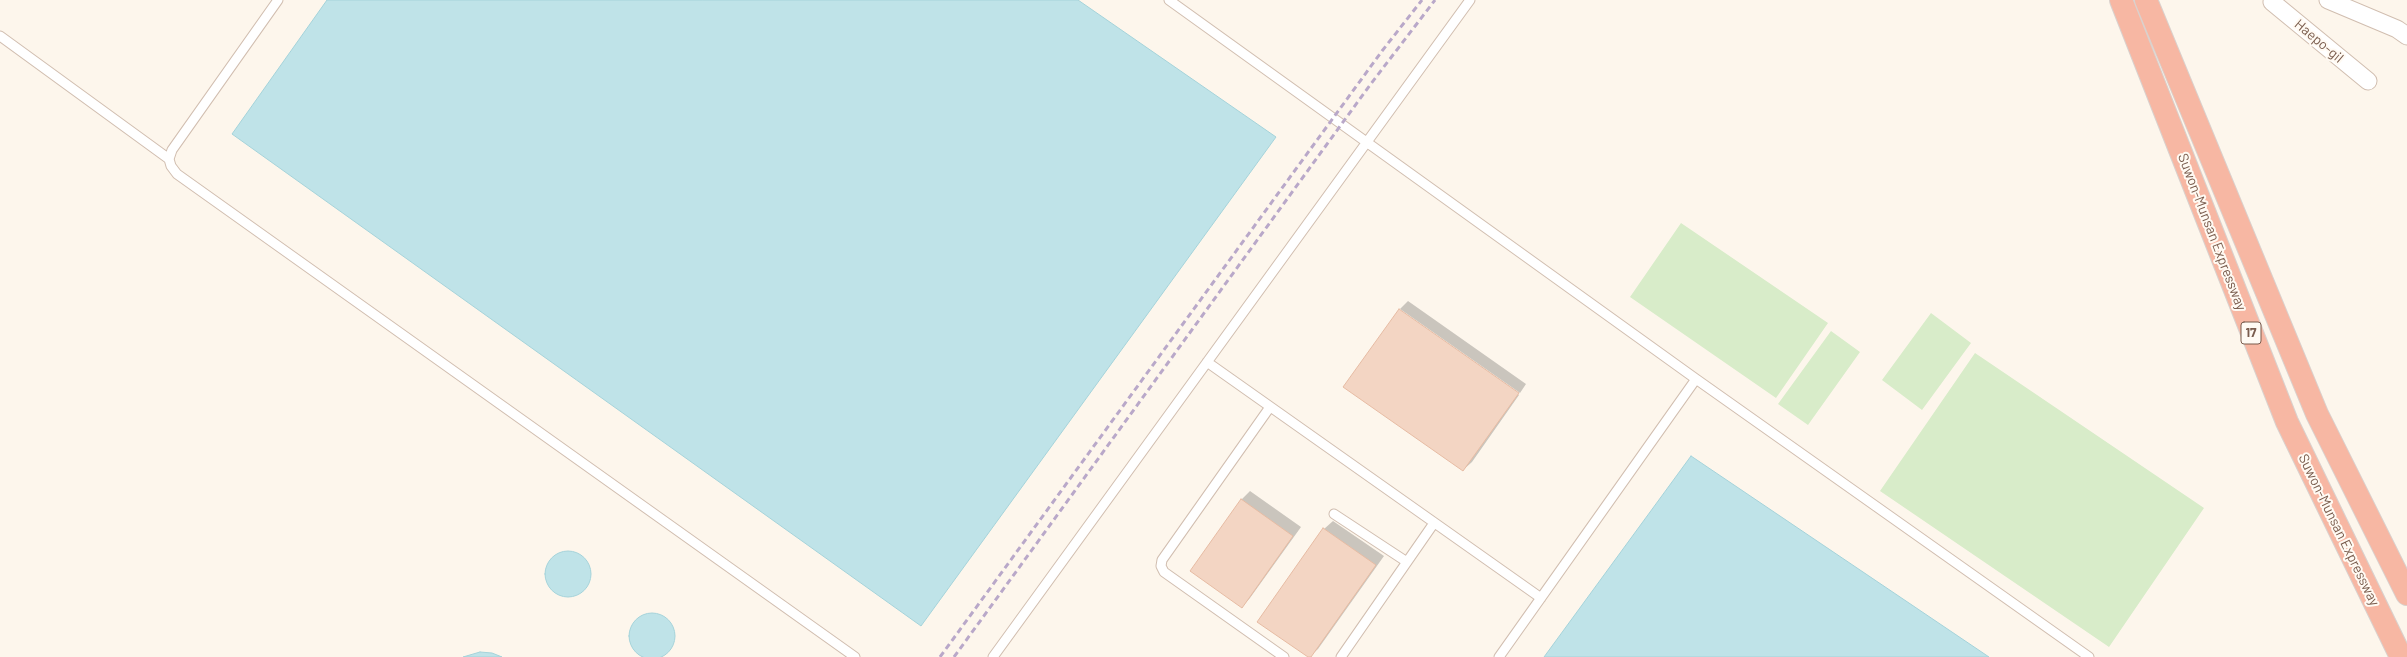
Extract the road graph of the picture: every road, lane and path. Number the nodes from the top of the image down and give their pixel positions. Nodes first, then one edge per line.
1 (278, 0) edge
2 (1169, 0) edge
3 (1470, 0) edge
4 (2120, 0) edge
5 (2146, 0) edge
6 (2273, 0) edge
7 (2328, 0) edge
8 (0, 36) edge
9 (2407, 36) edge
10 (2368, 81) dead end
11 (1367, 142) junction
12 (170, 159) junction
13 (1207, 362) junction
14 (1696, 379) junction
15 (1270, 407) junction
16 (1334, 514) dead end
17 (1434, 523) junction
18 (1407, 562) junction
19 (2407, 594) edge
20 (1541, 598) junction
21 (855, 657) edge
22 (993, 657) edge
23 (1284, 657) edge
24 (1341, 657) edge
25 (1499, 657) edge
26 (2089, 657) edge
27 (2401, 657) edge

1 - 12 lane
2 - 11 lane
3 - 11 lane
4 - 27 highway, Suwon-Munsan Expressway / 17
5 - 19 highway, Suwon-Munsan Expressway / 17
6 - 10 street, Haepo-gil
7 - 9 street
8 - 12 lane
11 - 13 lane
11 - 14 lane
12 - 21 lane
13 - 15 lane
13 - 22 lane
14 - 20 lane
14 - 26 lane
15 - 17 lane
15 - 23 lane
16 - 18 lane
17 - 18 lane
17 - 20 lane
18 - 24 lane
20 - 25 lane

